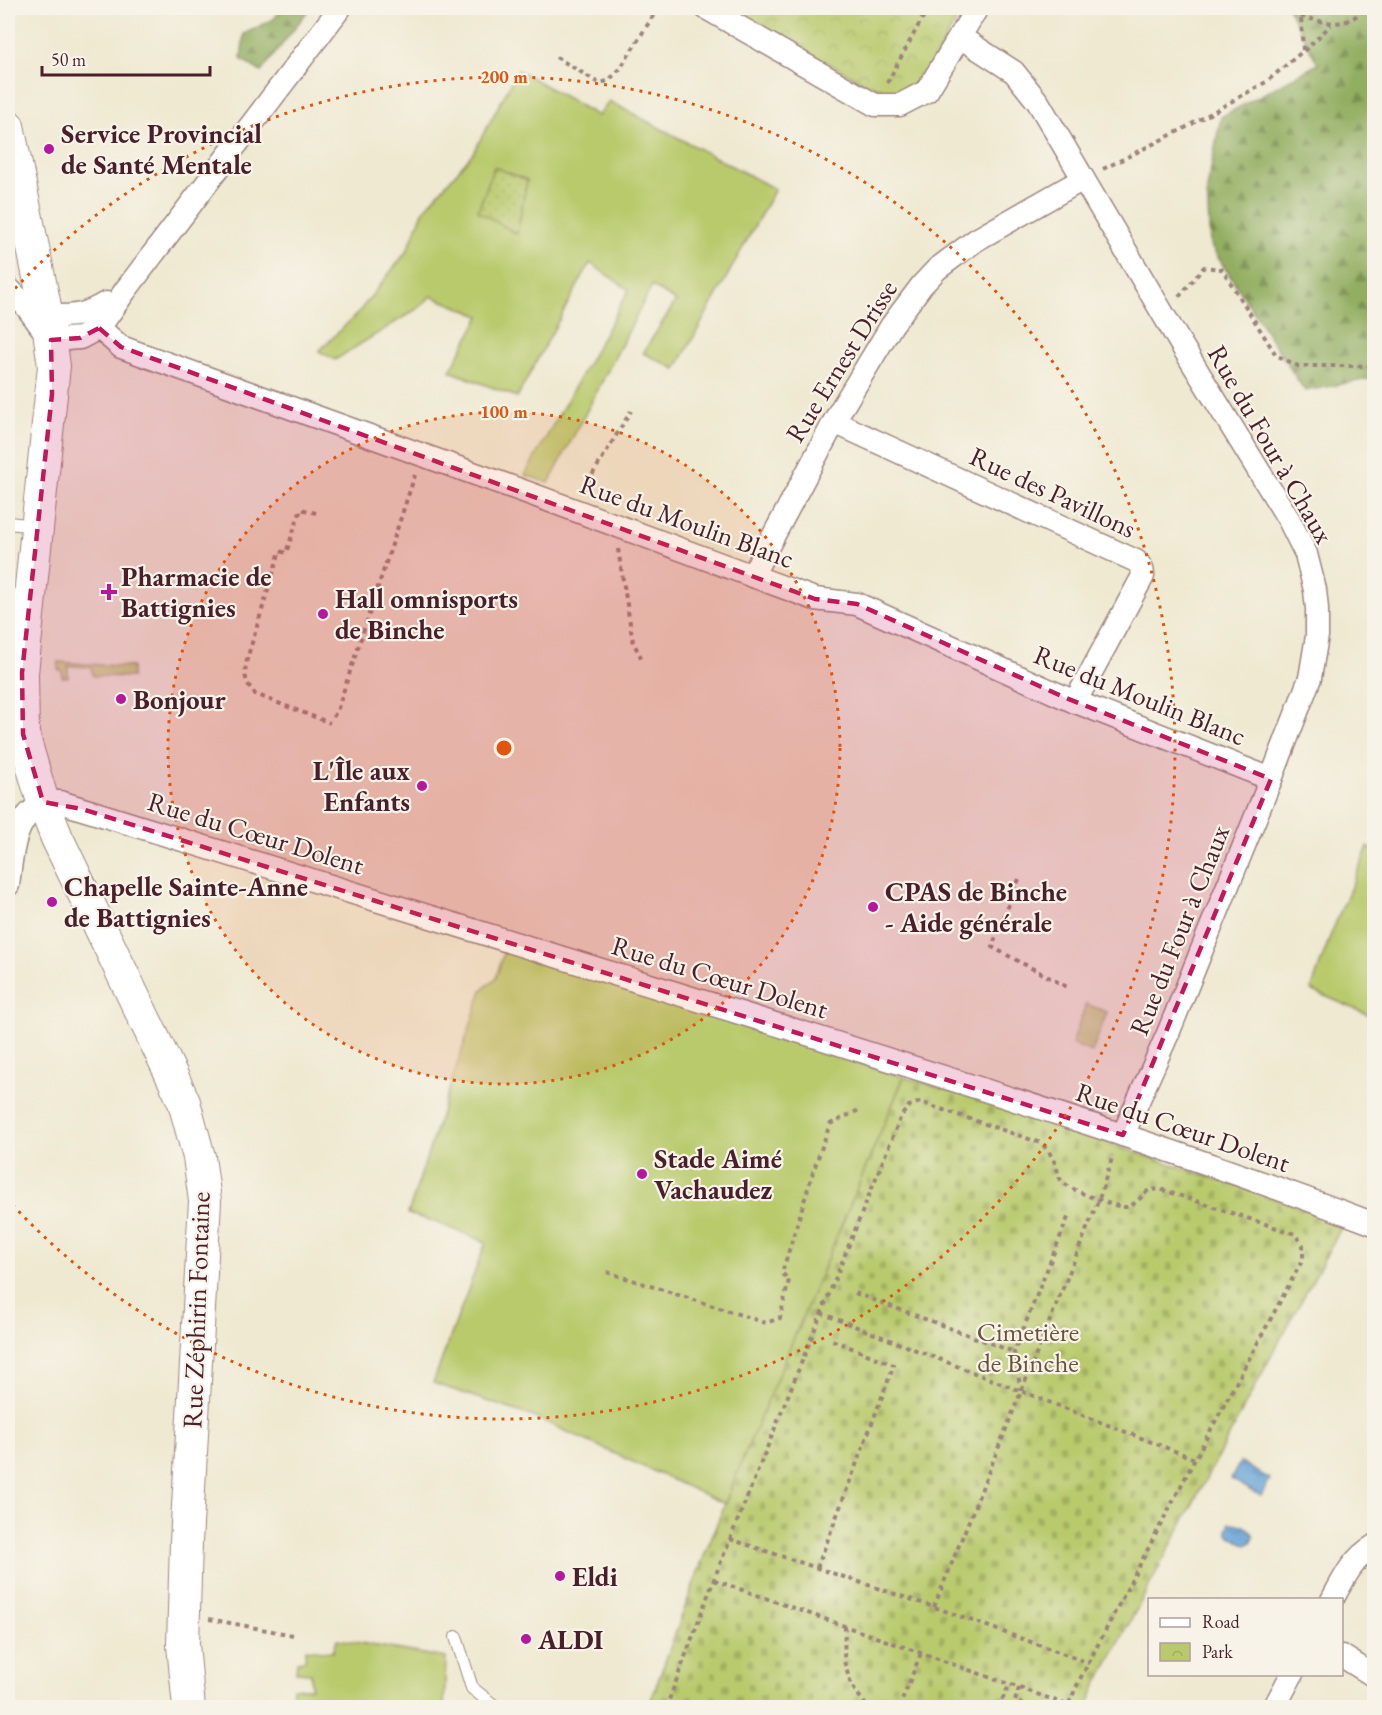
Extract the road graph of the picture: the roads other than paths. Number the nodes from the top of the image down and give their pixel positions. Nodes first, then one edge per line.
1 (340, 8) edge
2 (706, 8) edge
3 (977, 8) edge
4 (960, 36) junction
5 (8, 126) edge
6 (1083, 178) junction
7 (16, 216) edge
8 (8, 287) edge
9 (47, 316) junction
10 (97, 319) junction
11 (834, 422) junction
12 (8, 523) edge
13 (38, 526) junction
14 (752, 576) junction
15 (1075, 702) junction
16 (1271, 779) junction
17 (43, 802) junction
18 (8, 885) edge
19 (1122, 1135) junction
20 (1374, 1224) edge
21 (1374, 1546) edge
22 (1333, 1598) edge
23 (456, 1637) dead end
24 (1343, 1657) edge
25 (1291, 1676) edge
26 (1374, 1676) edge
27 (189, 1707) edge
28 (497, 1707) edge
29 (1275, 1707) edge

1 - 10 street
2 - 4 street
3 - 4 street
4 - 6 street, Rue du Four à Chaux
5 - 7 main road, Rue Zéphirin Fontaine
6 - 11 street, Rue Ernest Drisse
6 - 16 street, Rue du Four à Chaux
7 - 9 main road, Rue Zéphirin Fontaine
8 - 9 street
8 - 9 street
9 - 10 street
9 - 13 main road, Rue Zéphirin Fontaine
10 - 14 street, Rue du Moulin Blanc
11 - 14 street, Rue Ernest Drisse
11 - 15 street, Rue des Pavillons
12 - 13 lane
13 - 17 main road, Rue Zéphirin Fontaine
14 - 15 street, Rue du Moulin Blanc
15 - 16 street, Rue du Moulin Blanc
16 - 19 street, Rue du Four à Chaux
17 - 18 street
17 - 19 street, Rue du Cœur Dolent
17 - 27 main road, Rue Zéphirin Fontaine
19 - 20 street, Rue du Cœur Dolent
21 - 22 street
23 - 28 lane
24 - 26 street
25 - 29 street

